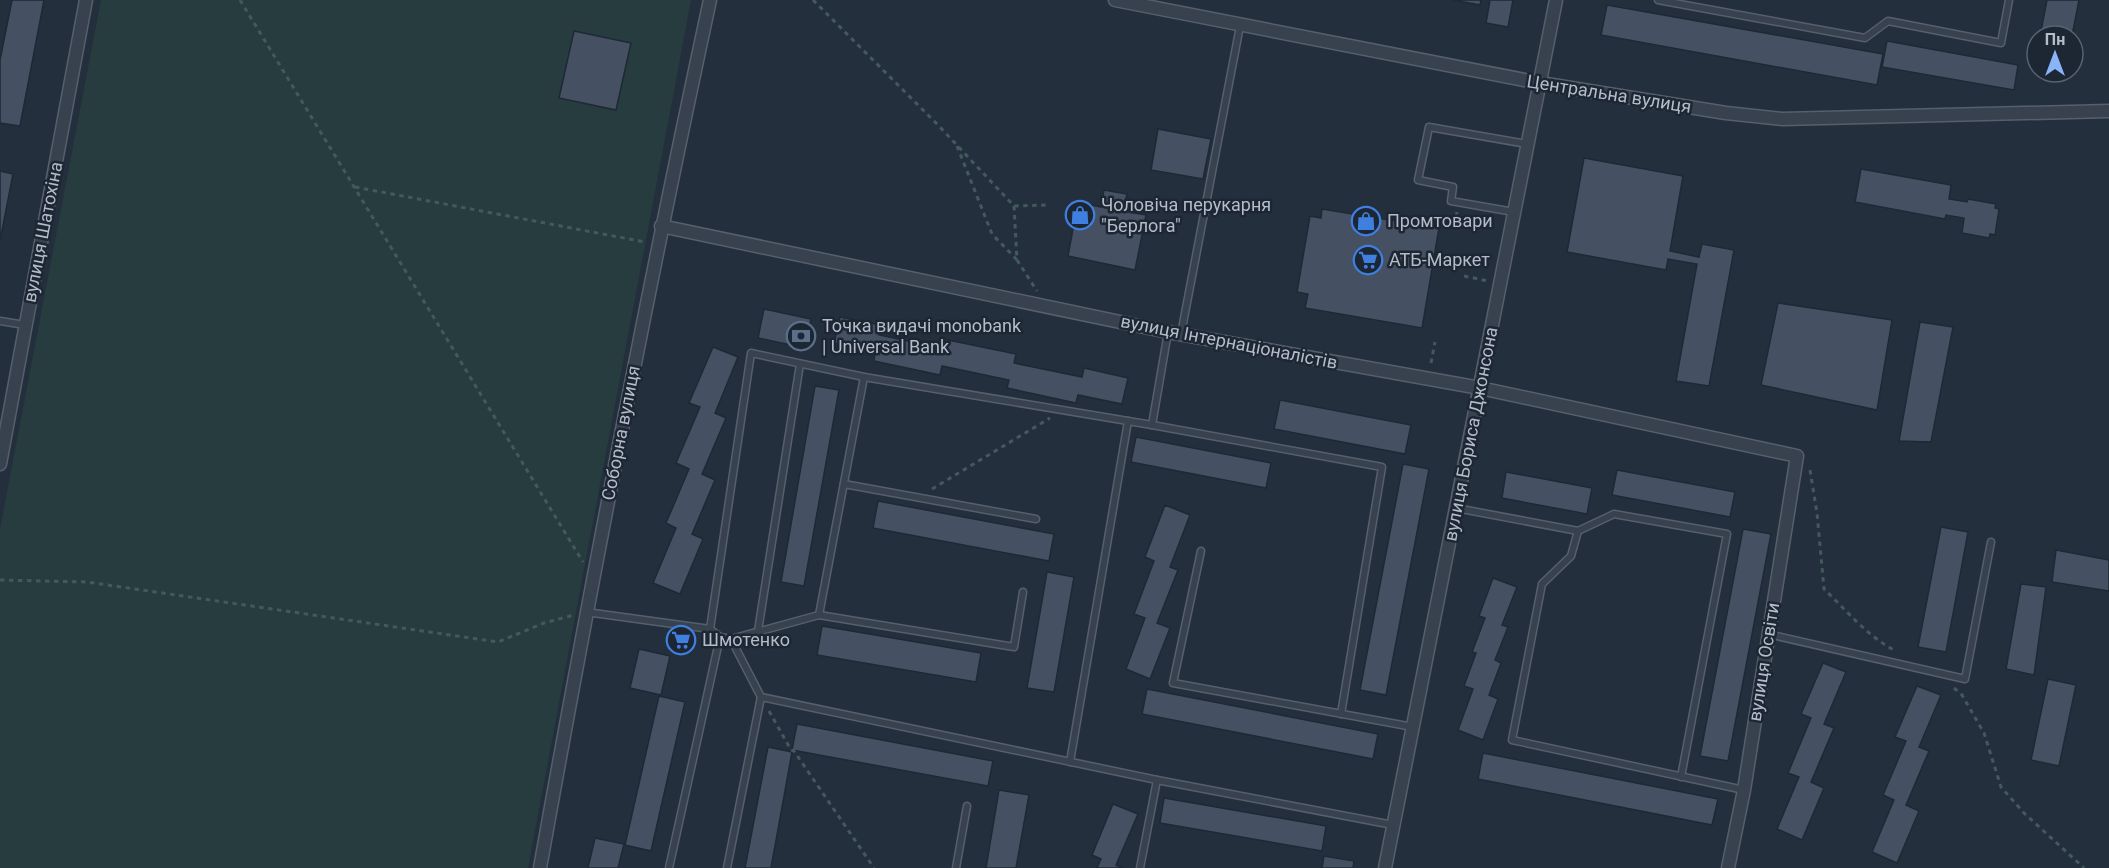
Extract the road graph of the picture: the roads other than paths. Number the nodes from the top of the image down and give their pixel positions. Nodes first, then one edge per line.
1 (86, 0) edge
2 (710, 0) edge
3 (1115, 0) edge
4 (1556, 0) edge
5 (1658, 0) edge
6 (2009, 0) edge
7 (1240, 26) junction
8 (1540, 83) junction
9 (2109, 111) edge
10 (1528, 144) junction
11 (1514, 212) junction
12 (661, 226) junction
13 (0, 321) edge
14 (25, 325) junction
15 (1174, 333) junction
16 (800, 364) junction
17 (864, 377) junction
18 (1480, 388) junction
19 (1128, 421) junction
20 (1152, 425) junction
21 (1797, 456) joint
22 (0, 464) edge
23 (844, 484) junction
24 (1456, 508) junction
25 (1036, 519) dead end
26 (1578, 531) junction
27 (1991, 542) dead end
28 (1201, 551) dead end
29 (1023, 592) dead end
30 (586, 612) junction
31 (819, 615) junction
32 (710, 629) junction
33 (758, 631) junction
34 (1768, 634) junction
35 (720, 637) junction
36 (731, 639) junction
37 (761, 697) junction
38 (1341, 714) junction
39 (1413, 727) junction
40 (1070, 762) junction
41 (1681, 777) junction
42 (1157, 780) junction
43 (1744, 790) junction
44 (967, 806) dead end
45 (1394, 825) junction
46 (540, 868) edge
47 (669, 868) edge
48 (727, 868) edge
49 (956, 868) edge
50 (1140, 868) edge
51 (1385, 868) edge
52 (1728, 868) edge

1 - 14 street, вулиця Шатохіна
2 - 12 street, Соборна вулиця
3 - 7 street, Центральна вулиця
4 - 8 street, вулиця Бориса Джонсона
5 - 6 lane
7 - 8 street, Центральна вулиця
7 - 15 lane
8 - 9 street, Центральна вулиця
8 - 10 street, вулиця Бориса Джонсона
10 - 11 street, вулиця Бориса Джонсона
10 - 11 lane
11 - 18 street, вулиця Бориса Джонсона
12 - 15 street, вулиця Інтернаціоналістів
12 - 30 street, Соборна вулиця
13 - 14 lane
14 - 22 street, вулиця Шатохіна
15 - 18 street, вулиця Інтернаціоналістів
15 - 20 lane
16 - 17 lane
16 - 32 lane
16 - 33 lane
17 - 19 lane
17 - 23 lane
18 - 21 street, вулиця Інтернаціоналістів
18 - 24 street, вулиця Бориса Джонсона
19 - 20 lane
19 - 40 lane
20 - 38 lane
21 - 34 street, вулиця Освіти
23 - 25 lane
23 - 31 lane
24 - 26 lane
24 - 39 street, вулиця Бориса Джонсона
26 - 41 lane
26 - 41 lane
27 - 34 lane
28 - 38 lane
29 - 31 lane
30 - 32 lane
30 - 46 street, Соборна вулиця
31 - 33 lane
32 - 35 lane
33 - 36 lane
34 - 43 street, вулиця Освіти
35 - 36 lane
35 - 47 lane
36 - 37 lane
37 - 40 lane
37 - 48 lane
38 - 39 lane
39 - 45 street, вулиця Бориса Джонсона
40 - 42 lane
41 - 43 lane
42 - 45 lane
42 - 50 lane
43 - 52 street, вулиця Освіти
44 - 49 lane
45 - 51 street, вулиця Бориса Джонсона

